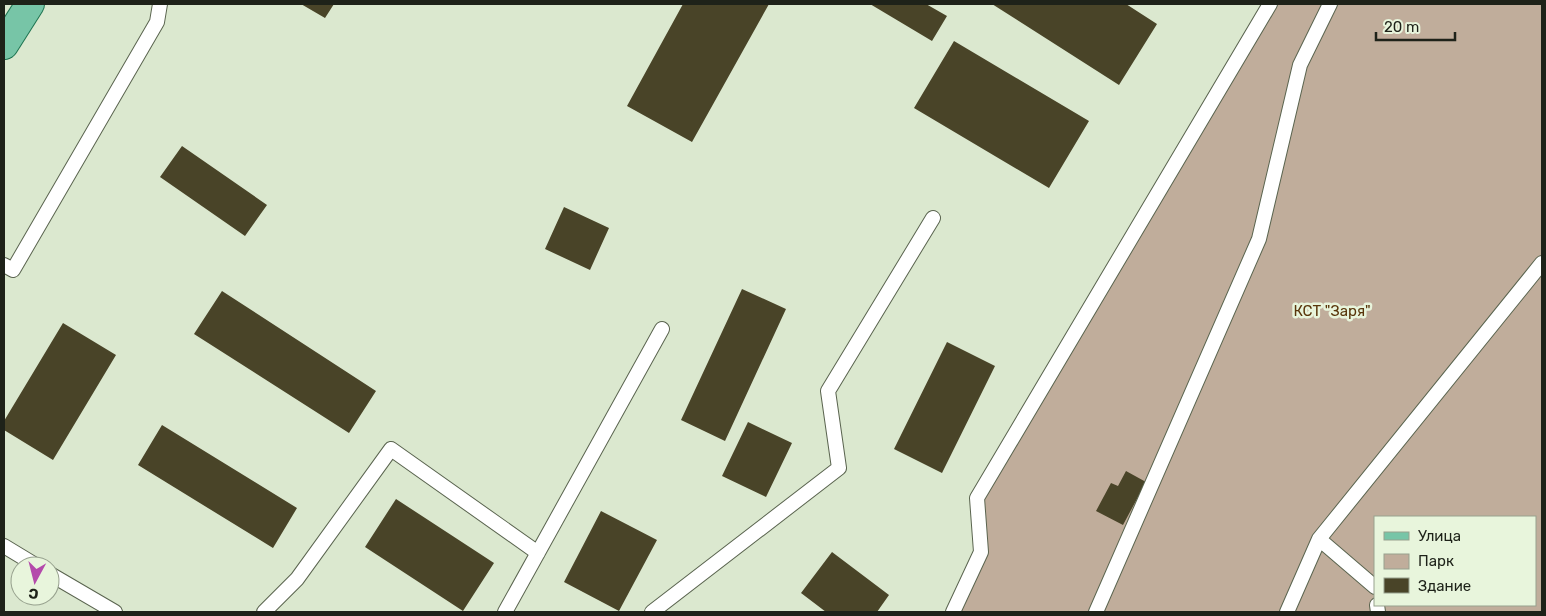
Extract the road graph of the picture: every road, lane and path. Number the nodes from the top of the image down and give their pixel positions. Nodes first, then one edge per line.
1 (30, 4) edge
2 (160, 4) edge
3 (1270, 4) edge
4 (1330, 4) edge
5 (4, 45) edge
6 (933, 218) dead end
7 (1542, 263) edge
8 (4, 264) edge
9 (662, 329) dead end
10 (1319, 539) junction
11 (4, 546) edge
12 (538, 553) junction
13 (20, 556) edge
14 (60, 580) edge
15 (1374, 587) edge
16 (115, 612) edge
17 (264, 612) edge
18 (504, 612) edge
19 (652, 612) edge
20 (952, 612) edge
21 (1096, 612) edge
22 (1286, 612) edge

1 - 5 main road
2 - 8 lane
3 - 20 lane
4 - 21 lane
6 - 19 lane
7 - 10 lane
9 - 12 lane
10 - 15 lane
10 - 22 lane
11 - 13 lane
12 - 17 lane
12 - 18 lane
14 - 16 lane

